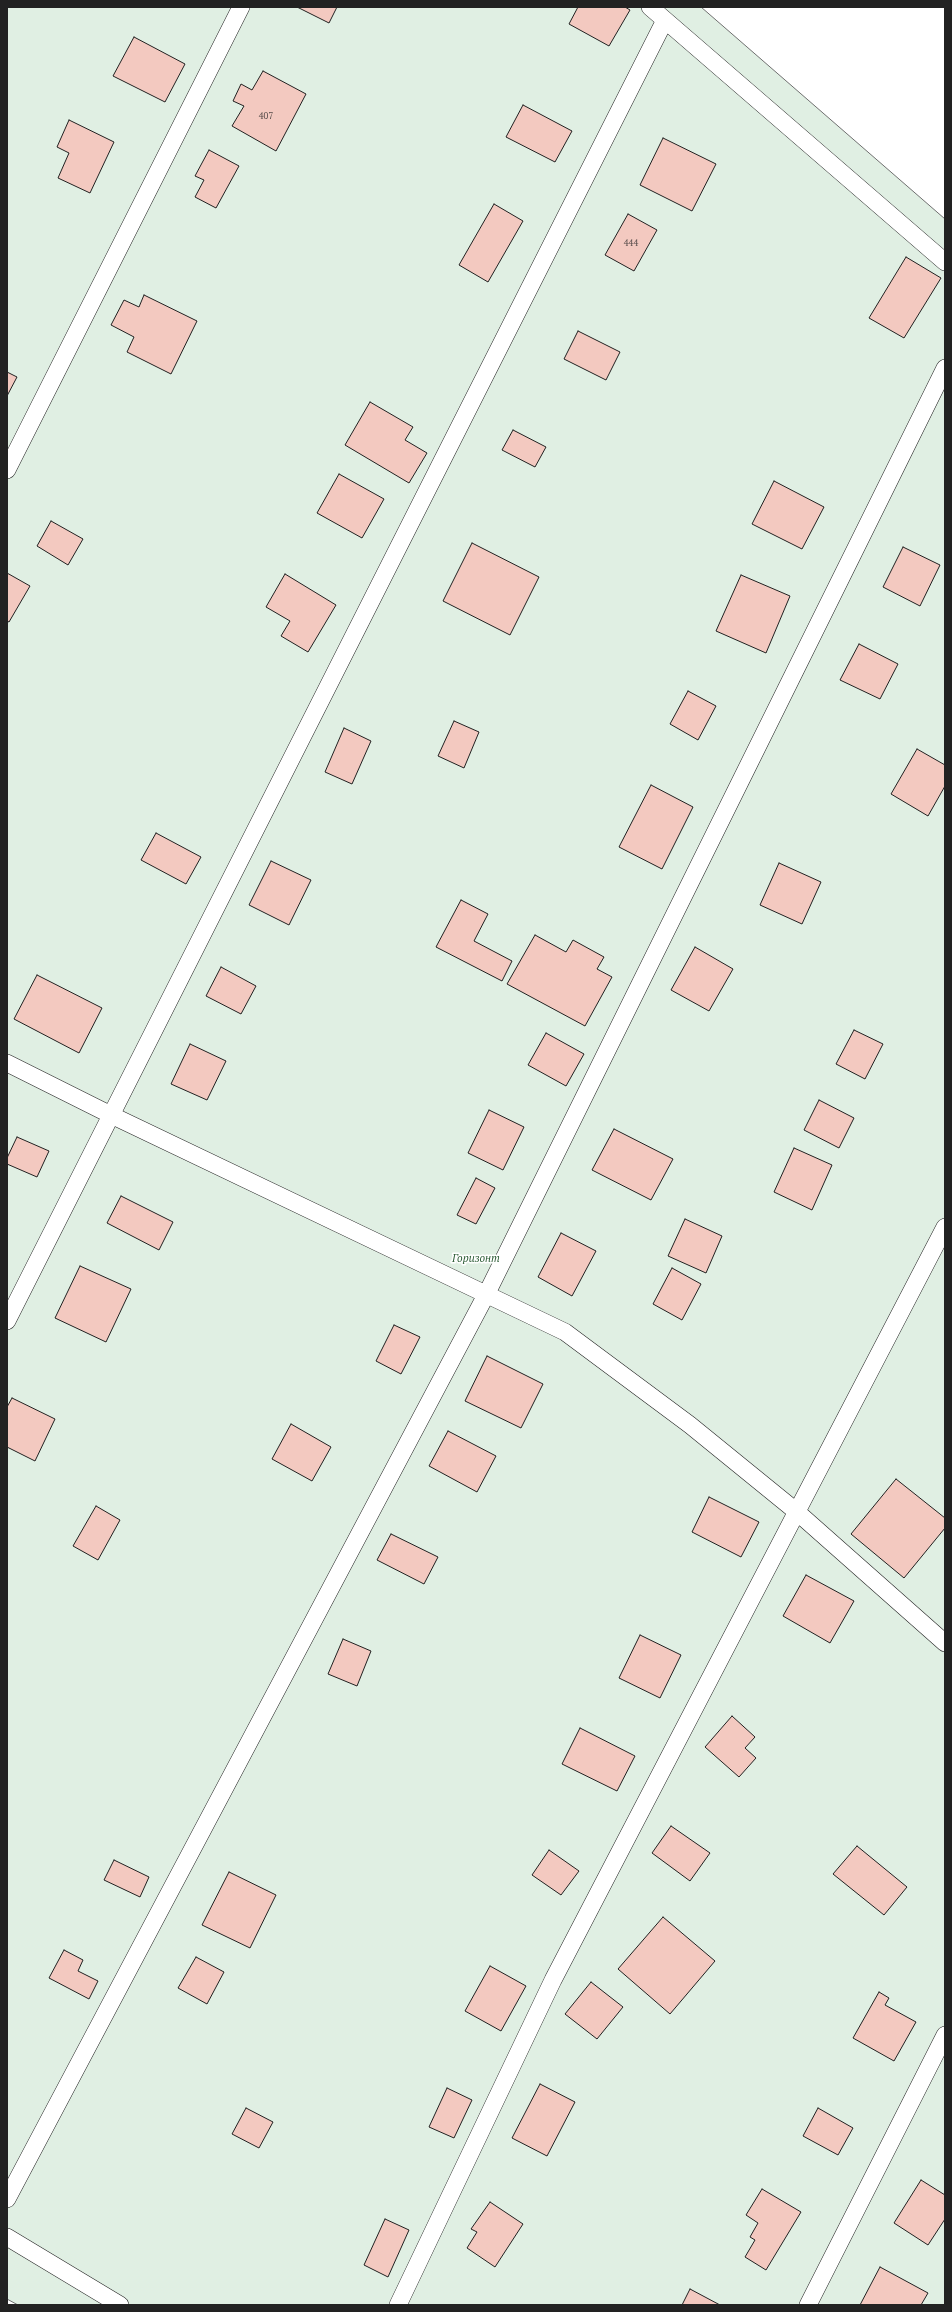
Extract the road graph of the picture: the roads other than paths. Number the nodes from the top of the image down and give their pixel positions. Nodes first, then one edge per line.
1 (241, 7) edge
2 (650, 7) edge
3 (664, 22) junction
4 (945, 262) edge
5 (945, 368) edge
6 (7, 470) edge
7 (7, 1063) edge
8 (111, 1115) junction
9 (945, 1227) edge
10 (486, 1295) junction
11 (7, 1321) edge
12 (797, 1512) junction
13 (945, 1643) edge
14 (945, 2035) edge
15 (7, 2199) edge
16 (7, 2237) edge
17 (120, 2305) edge
18 (398, 2305) edge
19 (808, 2305) edge

1 - 6 lane
2 - 3 lane
3 - 4 lane
3 - 8 lane
5 - 10 lane
7 - 8 lane
8 - 10 lane
8 - 11 lane
9 - 12 lane
10 - 12 lane
10 - 15 lane
12 - 13 lane
12 - 18 lane
14 - 19 lane
16 - 17 lane

